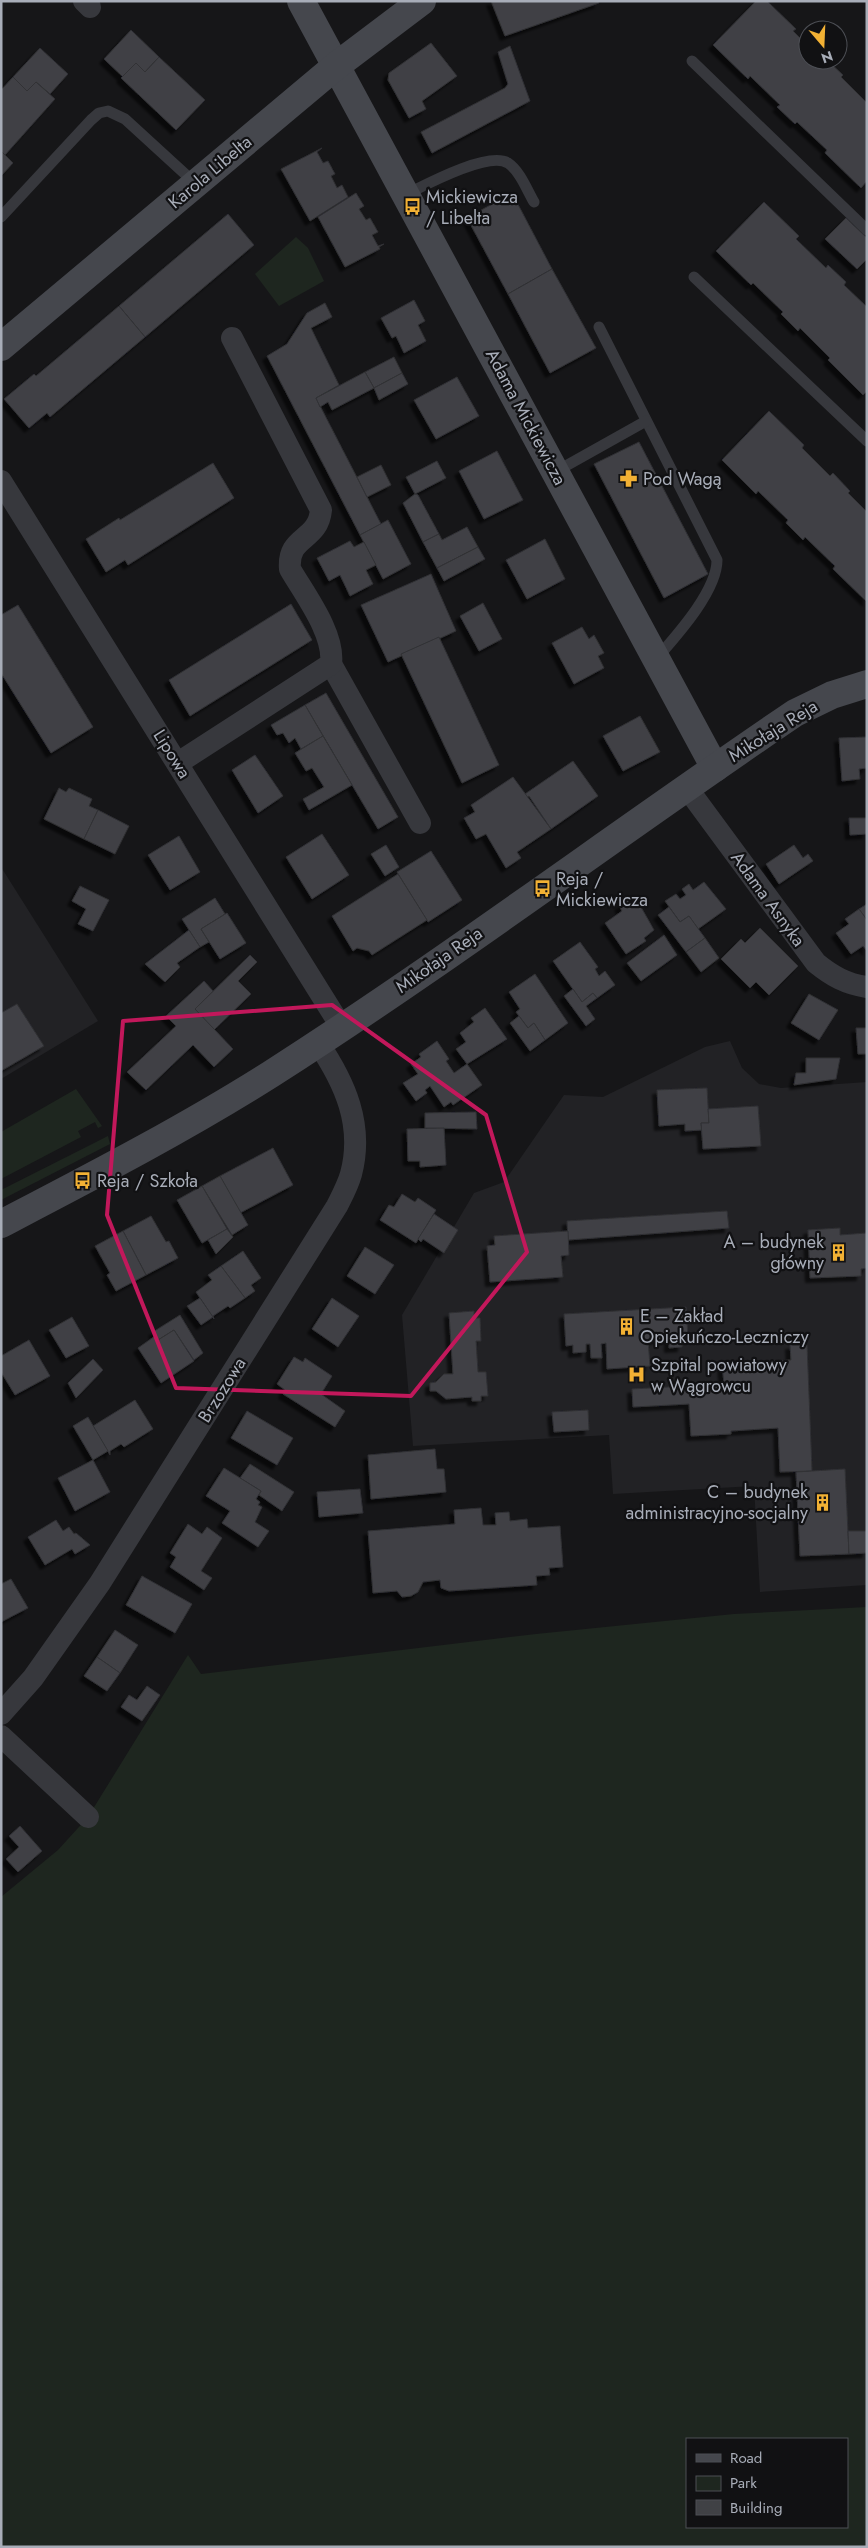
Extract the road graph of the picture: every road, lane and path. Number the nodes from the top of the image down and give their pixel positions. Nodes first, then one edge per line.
1 (301, 1) edge
2 (422, 1) edge
3 (692, 61) dead end
4 (336, 66) junction
5 (196, 184) junction
6 (405, 195) junction
7 (534, 202) dead end
8 (1, 217) edge
9 (867, 230) edge
10 (694, 276) dead end
11 (600, 327) dead end
12 (232, 338) dead end
13 (1, 347) edge
14 (646, 421) junction
15 (867, 441) edge
16 (555, 472) junction
17 (1, 481) edge
18 (656, 660) junction
19 (331, 664) junction
20 (867, 684) edge
21 (178, 763) junction
22 (715, 768) junction
23 (687, 788) junction
24 (420, 823) dead end
25 (867, 987) edge
26 (342, 1028) junction
27 (318, 1043) junction
28 (1, 1224) edge
29 (1, 1714) edge
30 (1, 1736) edge
31 (88, 1817) dead end

1 - 4 street, Adama Mickiewicza
2 - 4 street, Karola Libelta
3 - 9 lane
4 - 5 street, Karola Libelta
4 - 6 street, Adama Mickiewicza
5 - 8 lane
5 - 13 street, Karola Libelta
6 - 7 lane
6 - 16 street, Adama Mickiewicza
10 - 15 lane
11 - 14 lane
12 - 19 street
14 - 16 lane
14 - 18 lane
16 - 18 street, Adama Mickiewicza
17 - 21 street, Lipowa
18 - 22 street, Adama Mickiewicza
19 - 21 street
19 - 24 street
20 - 22 street, Mikołaja Reja
21 - 26 street, Lipowa
22 - 23 street, Mikołaja Reja
23 - 25 street, Adama Asnyka
23 - 26 street, Mikołaja Reja
26 - 27 street, Mikołaja Reja
27 - 28 street, Mikołaja Reja
27 - 29 street, Brzozowa
30 - 31 street

